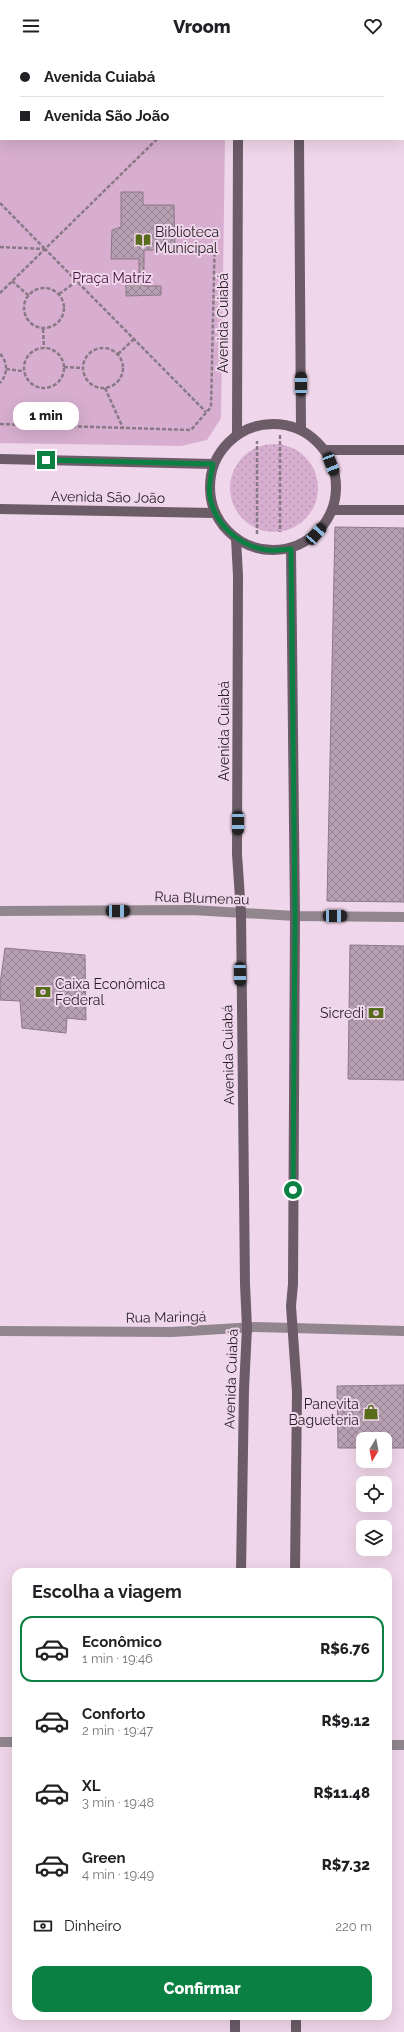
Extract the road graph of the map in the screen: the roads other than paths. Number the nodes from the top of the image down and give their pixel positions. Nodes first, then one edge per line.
1 (238, 140) edge
2 (299, 140) edge
3 (301, 430) junction
4 (237, 434) junction
5 (325, 450) junction
6 (404, 450) edge
7 (0, 459) edge
8 (213, 464) junction
9 (0, 509) edge
10 (333, 510) junction
11 (404, 510) edge
12 (214, 513) junction
13 (236, 538) junction
14 (291, 549) junction
15 (0, 911) edge
16 (241, 913) junction
17 (295, 916) junction
18 (404, 917) edge
19 (247, 1328) junction
20 (292, 1328) junction
21 (404, 1330) edge
22 (0, 1331) edge
23 (241, 1568) edge
24 (295, 1568) edge
25 (0, 1742) edge
26 (12, 1742) edge
27 (392, 1745) edge
28 (404, 1745) edge
29 (235, 2020) edge
30 (296, 2020) edge
31 (235, 2032) edge
32 (296, 2032) edge

1 - 4 street, Avenida Cuiabá
2 - 3 street
3 - 4 street
3 - 5 street
4 - 8 street
5 - 6 street
5 - 10 street
7 - 8 street
8 - 12 street
9 - 12 street, Avenida São João
10 - 11 street
10 - 14 street
12 - 13 street
13 - 14 street
13 - 16 street, Avenida Cuiabá
14 - 17 street
15 - 16 street, Rua Blumenau
16 - 17 street, Rua Blumenau
16 - 19 street, Avenida Cuiabá
17 - 18 street, Rua Blumenau
17 - 20 street
19 - 20 street, Rua Maringá
19 - 22 street, Rua Maringá
19 - 23 street, Avenida Cuiabá
20 - 21 street, Rua Maringá
20 - 24 street
25 - 26 street
27 - 28 street
29 - 31 street
30 - 32 street

